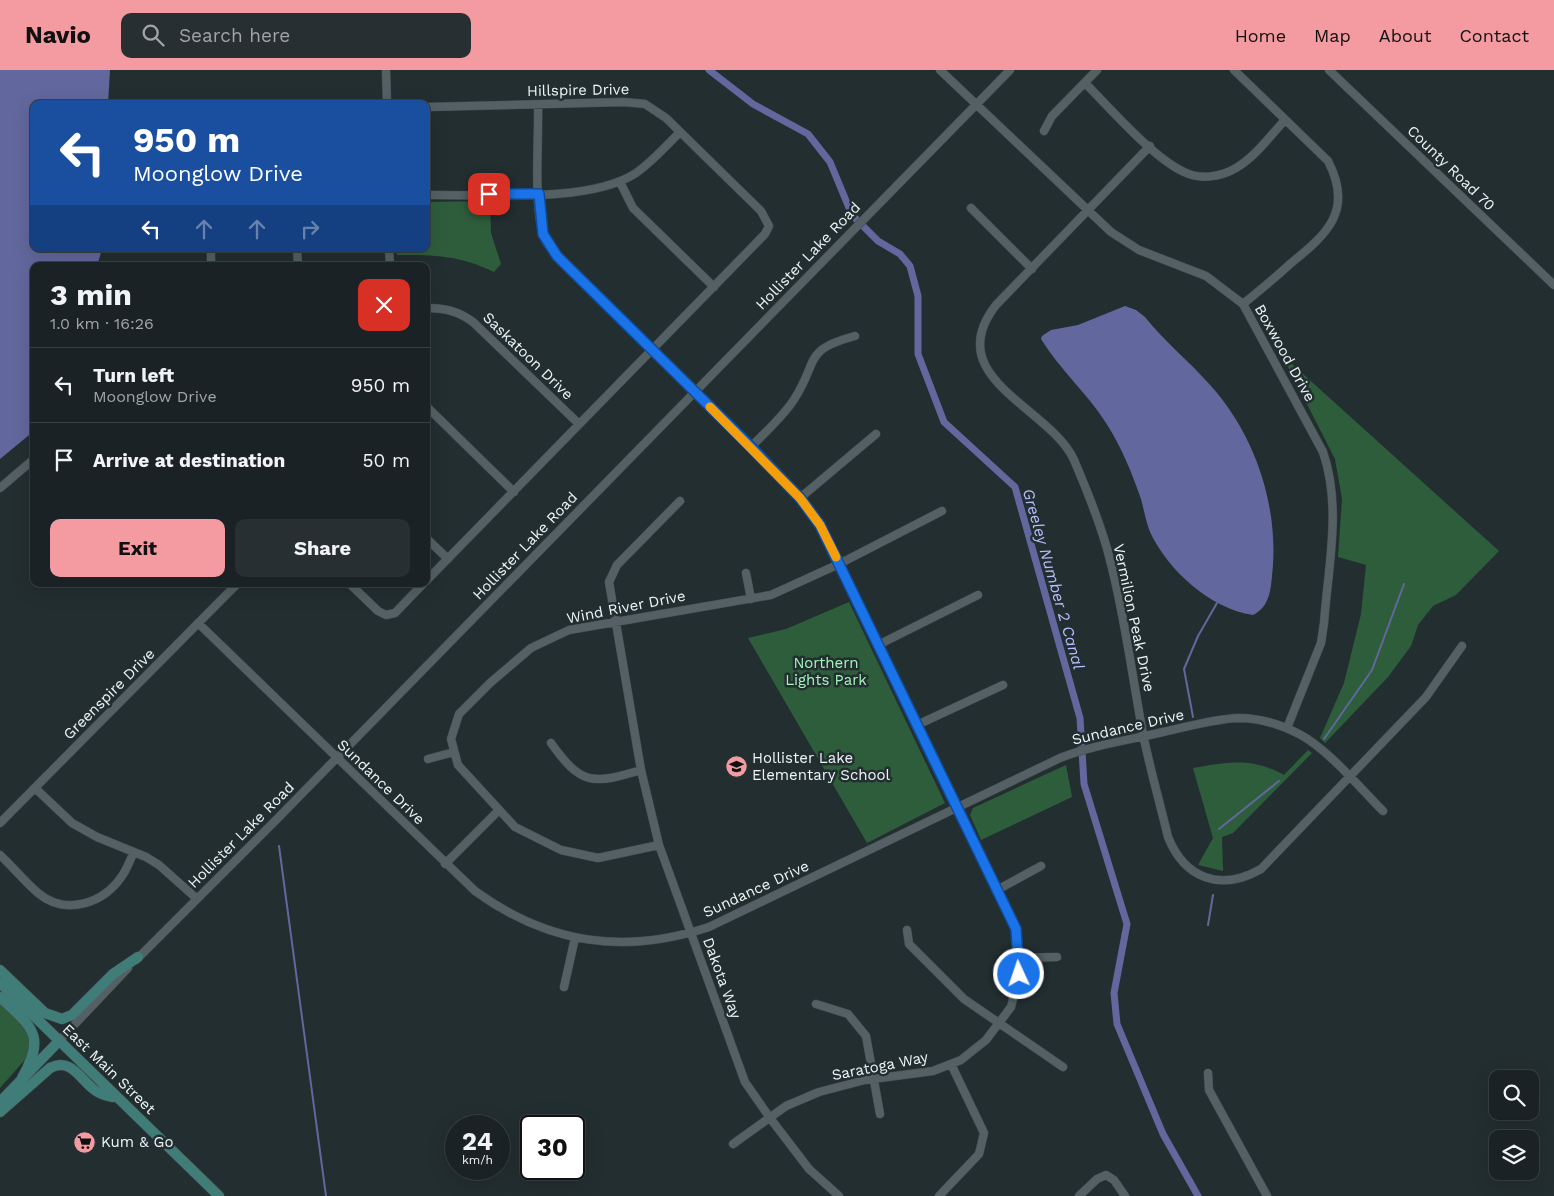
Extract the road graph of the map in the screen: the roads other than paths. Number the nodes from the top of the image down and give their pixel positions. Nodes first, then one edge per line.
1 (386, 70) edge
2 (940, 70) edge
3 (1010, 70) edge
4 (1097, 70) edge
5 (1234, 70) edge
6 (1328, 70) edge
7 (1085, 83) junction
8 (387, 100) edge
9 (538, 104) junction
10 (975, 105) junction
11 (430, 107) edge
12 (1285, 120) junction
13 (1044, 131) dead end
14 (680, 132) junction
15 (1150, 146) junction
16 (620, 182) junction
17 (539, 194) junction
18 (430, 195) edge
19 (971, 208) dead end
20 (1088, 212) junction
21 (1032, 269) junction
22 (1554, 285) edge
23 (714, 287) junction
24 (1243, 304) junction
25 (430, 308) edge
26 (855, 336) dead end
27 (653, 350) junction
28 (695, 392) junction
29 (430, 410) edge
30 (579, 424) junction
31 (876, 434) dead end
32 (751, 447) junction
33 (30, 462) edge
34 (0, 488) edge
35 (514, 492) junction
36 (800, 498) junction
37 (680, 501) dead end
38 (942, 511) dead end
39 (430, 542) edge
40 (448, 559) junction
41 (839, 564) junction
42 (746, 574) dead end
43 (430, 577) edge
44 (233, 587) edge
45 (353, 587) edge
46 (420, 587) edge
47 (978, 595) dead end
48 (751, 599) junction
49 (615, 622) junction
50 (198, 623) junction
51 (878, 645) junction
52 (1462, 646) dead end
53 (1003, 685) dead end
54 (917, 726) junction
55 (1287, 728) junction
56 (1144, 736) junction
57 (551, 743) dead end
58 (454, 752) junction
59 (337, 758) junction
60 (428, 759) dead end
61 (641, 770) junction
62 (1348, 777) junction
63 (35, 788) junction
64 (956, 808) junction
65 (499, 810) junction
66 (1383, 811) dead end
67 (0, 824) edge
68 (658, 845) junction
69 (134, 852) junction
70 (0, 855) edge
71 (445, 864) junction
72 (1041, 866) dead end
73 (997, 890) junction
74 (196, 898) junction
75 (907, 930) dead end
76 (691, 933) junction
77 (575, 938) junction
78 (138, 957) junction
79 (1057, 957) dead end
80 (1018, 958) junction
81 (0, 970) edge
82 (0, 983) edge
83 (564, 987) dead end
84 (0, 997) edge
85 (816, 1004) dead end
86 (1000, 1022) junction
87 (59, 1041) junction
88 (951, 1064) junction
89 (1063, 1067) dead end
90 (1208, 1073) dead end
91 (22, 1078) junction
92 (874, 1079) junction
93 (117, 1099) junction
94 (0, 1102) edge
95 (0, 1112) edge
96 (880, 1114) dead end
97 (770, 1118) junction
98 (733, 1144) dead end
99 (219, 1196) edge
100 (839, 1196) edge
101 (939, 1196) edge
102 (1078, 1196) edge
103 (1125, 1196) edge
104 (1267, 1196) edge

1 - 8 street
2 - 10 street, Boxwood Drive
3 - 10 street, Hollister Lake Road
4 - 7 street
5 - 12 street
6 - 22 street, County Road 70
7 - 13 street
7 - 15 street
9 - 11 street, Hillspire Drive
9 - 14 street, Hillspire Drive
9 - 17 street, Saratoga Way
10 - 20 street, Boxwood Drive
10 - 28 street, Hollister Lake Road
12 - 15 street
12 - 24 street
14 - 16 street
14 - 23 street, Hillspire Drive
15 - 20 street, Vermilion Peak Drive
16 - 17 street
16 - 23 street
17 - 18 street
17 - 27 street, Saratoga Way
19 - 21 street
20 - 21 street, Vermilion Peak Drive
20 - 24 street, Boxwood Drive
21 - 56 street, Vermilion Peak Drive
23 - 27 street
24 - 55 street, Boxwood Drive
25 - 30 street, Saskatoon Drive
26 - 32 street
27 - 28 street, Saratoga Way
27 - 30 street
28 - 32 street, Saratoga Way
28 - 59 street, Hollister Lake Road
29 - 35 street
30 - 35 street
31 - 36 street
32 - 36 street, Saratoga Way
33 - 34 street
35 - 40 street
36 - 41 street, Saratoga Way
37 - 49 street, Dakota Way
38 - 41 street, Wind River Drive
39 - 40 street
40 - 43 street
41 - 48 street, Wind River Drive
41 - 51 street, Saratoga Way
42 - 48 street
44 - 50 street, Greenspire Drive
45 - 46 street
47 - 51 street
48 - 49 street, Wind River Drive
49 - 58 street, Wind River Drive
49 - 61 street, Dakota Way
50 - 59 street, Sundance Drive
50 - 63 street, Greenspire Drive
51 - 54 street, Saratoga Way
52 - 62 street, Vermilion Peak Drive
53 - 54 street
54 - 64 street, Saratoga Way
55 - 56 street, Sundance Drive
55 - 62 street, Sundance Drive
56 - 62 street, Vermilion Peak Drive
56 - 64 street, Sundance Drive
57 - 61 street
58 - 60 street
58 - 65 street, Wind River Drive
59 - 71 street, Sundance Drive
59 - 74 street, Hollister Lake Road
61 - 68 street, Dakota Way
62 - 66 street, Sundance Drive
63 - 67 street, Greenspire Drive
63 - 69 street
64 - 73 street, Saratoga Way
64 - 76 street, Sundance Drive
65 - 68 street, Wind River Drive
65 - 71 street
68 - 76 street, Dakota Way
69 - 70 street
69 - 74 street
71 - 77 street, Sundance Drive
72 - 73 street
73 - 80 street, Saratoga Way
74 - 78 street, Hollister Lake Road
75 - 86 street
76 - 77 street, Sundance Drive
76 - 97 street, Dakota Way
77 - 83 street
78 - 81 main road
78 - 87 street, Hollister Lake Road
79 - 80 street
80 - 86 street, Saratoga Way
82 - 87 main road, East Main Street
84 - 91 main road
85 - 92 street
86 - 88 street, Saratoga Way
86 - 89 street
87 - 91 main road
87 - 93 main road, East Main Street
88 - 92 street, Saratoga Way
88 - 101 street
90 - 104 street
91 - 94 main road
92 - 96 street
92 - 97 street, Saratoga Way
93 - 95 main road
93 - 99 main road, East Main Street
97 - 98 street, Saratoga Way
97 - 100 street, Dakota Way
102 - 103 street

